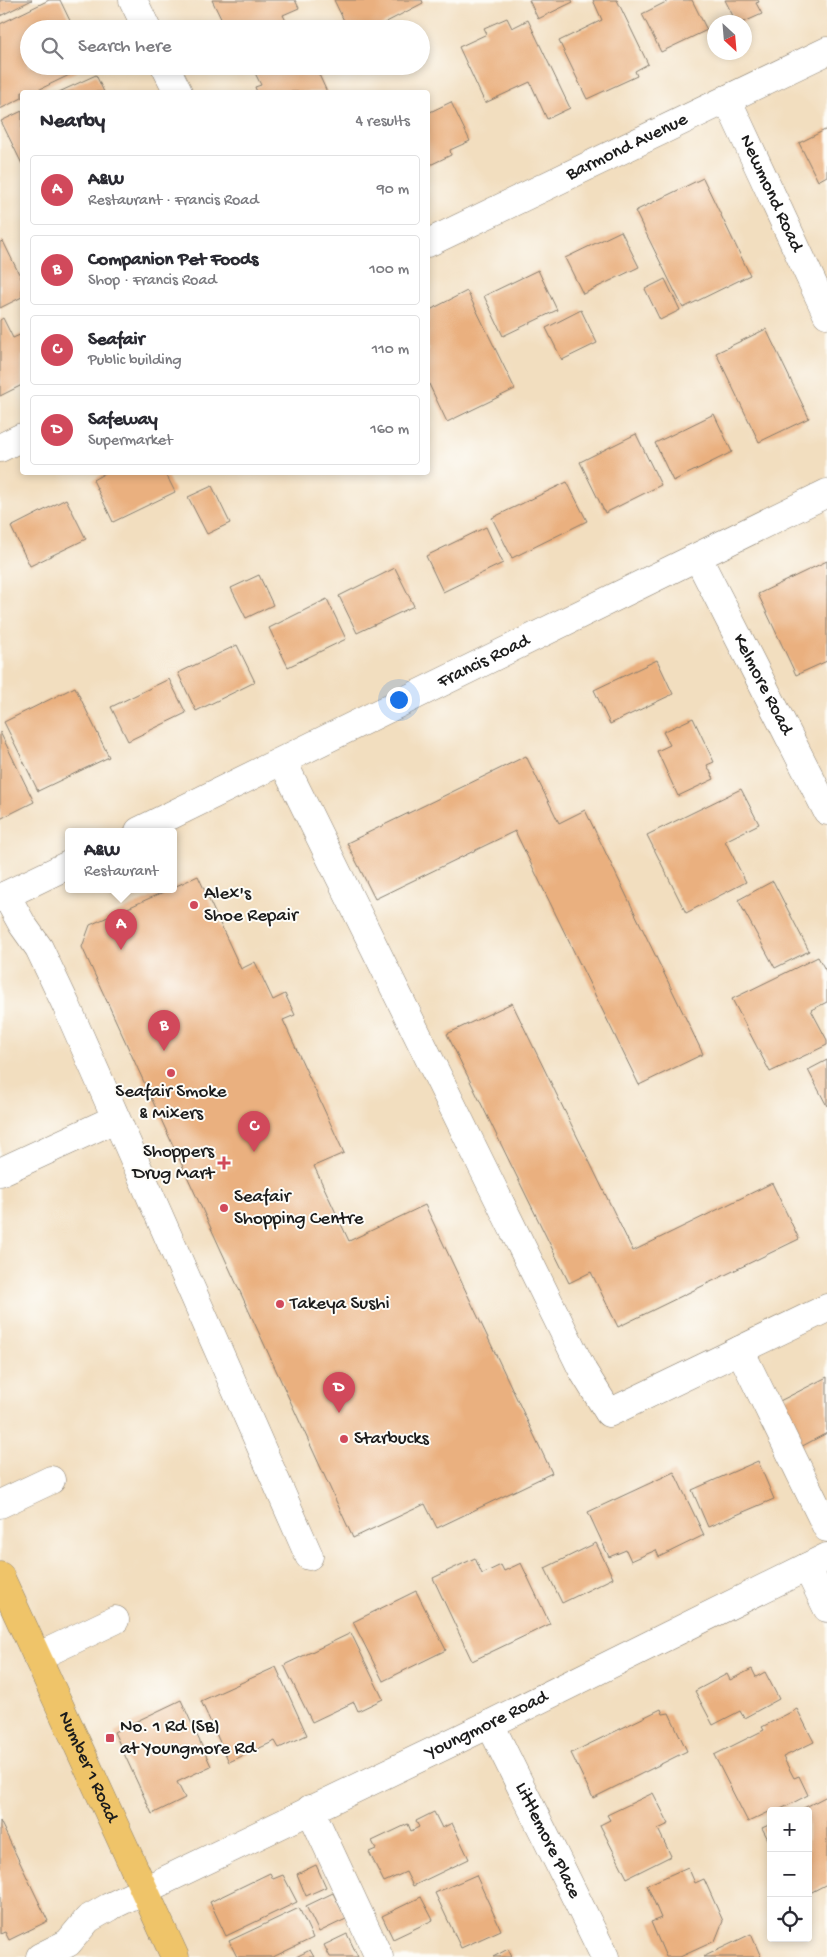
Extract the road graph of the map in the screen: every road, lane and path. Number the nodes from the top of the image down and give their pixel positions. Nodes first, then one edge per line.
1 (133, 0) edge
2 (143, 20) edge
3 (827, 51) edge
4 (170, 75) edge
5 (177, 90) edge
6 (727, 99) junction
7 (430, 242) edge
8 (827, 314) edge
9 (20, 438) edge
10 (0, 448) edge
11 (827, 493) edge
12 (698, 558) junction
13 (283, 762) junction
14 (827, 811) edge
15 (145, 828) edge
16 (65, 866) edge
17 (3, 897) edge
18 (115, 1119) junction
19 (0, 1172) edge
20 (827, 1308) edge
21 (740, 1350) junction
22 (51, 1480) dead end
23 (0, 1504) edge
24 (827, 1528) edge
25 (309, 1556) dead end
26 (817, 1562) edge
27 (0, 1576) edge
28 (827, 1608) edge
29 (115, 1620) dead end
30 (37, 1657) junction
31 (490, 1724) junction
32 (310, 1809) junction
33 (144, 1890) junction
34 (40, 1957) edge
35 (175, 1957) edge
36 (379, 1957) edge
37 (604, 1957) edge

1 - 2 street
3 - 6 street, Barmond Avenue
4 - 5 street
6 - 7 street, Barmond Avenue
6 - 8 street, Newmond Road
9 - 10 street
11 - 12 street, Francis Road
12 - 13 street, Francis Road
12 - 14 street, Kelmore Road
13 - 15 street, Francis Road
13 - 21 street
16 - 17 street
17 - 18 street
18 - 19 street
18 - 25 street
20 - 21 street
21 - 24 street
22 - 23 street
26 - 28 street
26 - 31 street, Youngmore Road
27 - 30 main road, Number 1 Road
29 - 30 street
30 - 33 main road, Number 1 Road
31 - 32 street, Youngmore Road
31 - 37 street, Littlemore Place
32 - 33 street, Youngmore Road
32 - 36 street
33 - 34 street, Youngmore Road
33 - 35 main road, Number 1 Road

